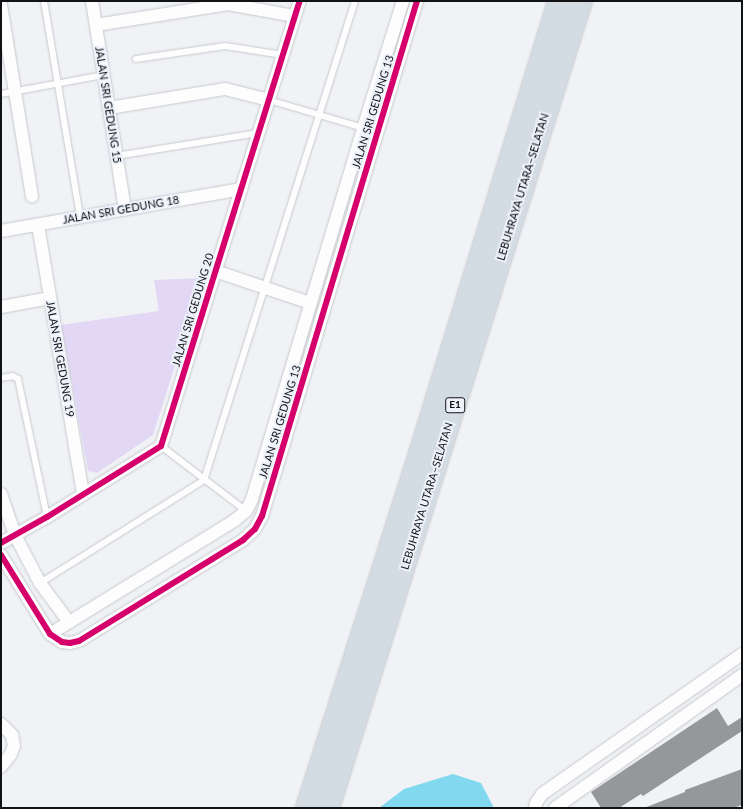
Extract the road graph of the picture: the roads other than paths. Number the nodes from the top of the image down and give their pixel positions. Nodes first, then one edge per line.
1 (44, 1) edge
2 (92, 1) edge
3 (300, 1) edge
4 (355, 1) edge
5 (403, 1) edge
6 (417, 1) edge
7 (559, 1) edge
8 (581, 1) edge
9 (1, 5) edge
10 (295, 16) junction
11 (96, 25) junction
12 (283, 55) junction
13 (136, 59) dead end
14 (104, 75) junction
15 (58, 83) junction
16 (15, 91) junction
17 (1, 94) edge
18 (269, 100) junction
19 (109, 108) junction
20 (319, 115) junction
21 (363, 128) junction
22 (258, 133) junction
23 (116, 156) junction
24 (241, 189) junction
25 (32, 197) dead end
26 (125, 209) junction
27 (80, 217) junction
28 (38, 225) junction
29 (1, 231) edge
30 (215, 271) junction
31 (266, 288) junction
32 (50, 298) junction
33 (310, 303) junction
34 (1, 307) edge
35 (1, 378) edge
36 (161, 446) junction
37 (204, 480) junction
38 (1, 494) edge
39 (83, 494) junction
40 (246, 511) junction
41 (47, 518) junction
42 (15, 535) junction
43 (1, 543) edge
44 (1, 555) edge
45 (40, 583) junction
46 (69, 622) junction
47 (50, 634) junction
48 (742, 654) edge
49 (742, 675) edge
50 (1, 724) edge
51 (1, 767) edge
52 (307, 808) edge
53 (328, 808) edge
54 (535, 808) edge
55 (555, 808) edge

1 - 15 lane
2 - 11 street, JALAN SRI GEDUNG 15
3 - 10 street, JALAN SRI GEDUNG 20
4 - 20 lane
5 - 21 street, JALAN SRI GEDUNG 13
6 - 47 street, JALAN SRI GEDUNG 13
7 - 52 highway, LEBUHRAYA UTARA–SELATAN / E1
8 - 53 highway, LEBUHRAYA UTARA–SELATAN / E1
9 - 16 street
10 - 11 street
10 - 12 street, JALAN SRI GEDUNG 20
11 - 14 street, JALAN SRI GEDUNG 15
12 - 13 lane
12 - 18 street, JALAN SRI GEDUNG 20
14 - 15 lane
14 - 19 street, JALAN SRI GEDUNG 15
15 - 16 lane
15 - 27 lane
16 - 17 lane
16 - 25 street
18 - 19 street
18 - 20 lane
18 - 22 street, JALAN SRI GEDUNG 20
19 - 23 street, JALAN SRI GEDUNG 15
20 - 21 lane
20 - 31 lane
21 - 33 street, JALAN SRI GEDUNG 13
22 - 23 lane
22 - 24 street, JALAN SRI GEDUNG 20
23 - 26 street, JALAN SRI GEDUNG 15
24 - 26 street, JALAN SRI GEDUNG 18
24 - 30 street, JALAN SRI GEDUNG 20
26 - 27 street, JALAN SRI GEDUNG 18
27 - 28 street, JALAN SRI GEDUNG 18
28 - 29 street, JALAN SRI GEDUNG 18
28 - 32 street, JALAN SRI GEDUNG 19
30 - 31 street
30 - 36 street, JALAN SRI GEDUNG 20
31 - 33 street
31 - 37 lane
32 - 34 street
32 - 39 street, JALAN SRI GEDUNG 19
33 - 40 street, JALAN SRI GEDUNG 13
35 - 41 lane
36 - 37 lane
36 - 39 street
37 - 40 lane
37 - 45 lane
38 - 42 street
39 - 41 street
40 - 46 street, JALAN SRI GEDUNG 13
41 - 42 street
42 - 43 street
42 - 45 street
44 - 47 street
45 - 46 street
46 - 47 street, JALAN SRI GEDUNG 13
48 - 54 street
49 - 55 street
50 - 51 street

